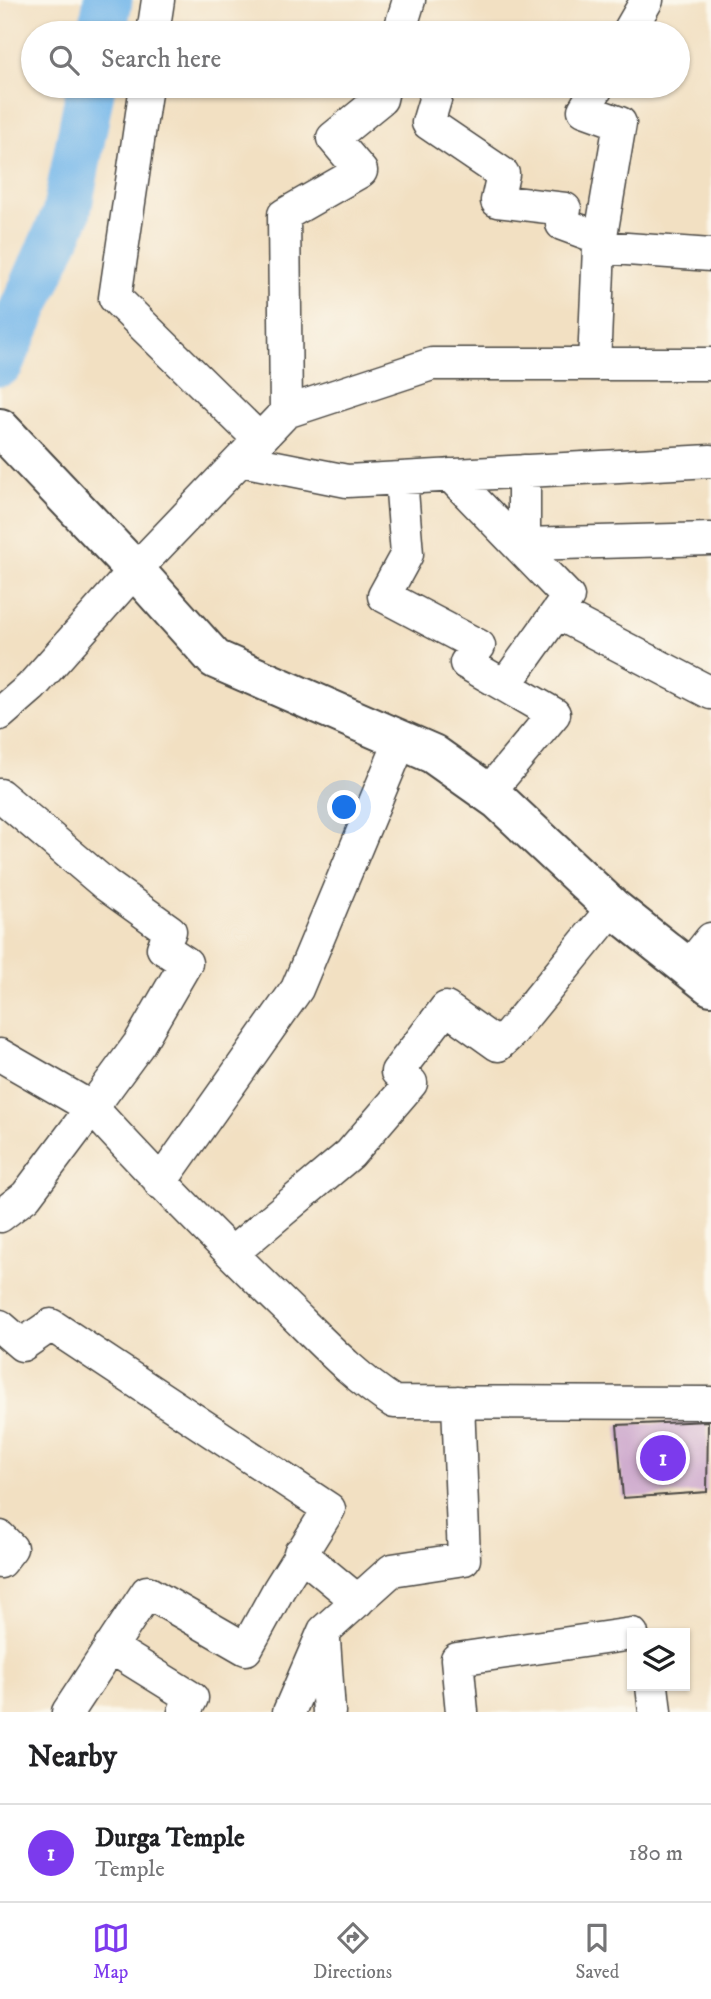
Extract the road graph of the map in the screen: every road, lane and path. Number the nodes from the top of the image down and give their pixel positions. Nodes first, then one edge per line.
1 (158, 0) edge
2 (409, 0) edge
3 (647, 0) edge
4 (155, 21) edge
5 (403, 21) edge
6 (635, 21) edge
7 (144, 98) edge
8 (381, 98) edge
9 (435, 98) edge
10 (591, 98) edge
11 (600, 242) junction
12 (711, 255) edge
13 (594, 364) junction
14 (711, 364) edge
15 (286, 412) junction
16 (0, 428) edge
17 (251, 450) junction
18 (711, 461) edge
19 (524, 471) junction
20 (450, 475) junction
21 (401, 478) junction
22 (711, 539) edge
23 (135, 570) junction
24 (557, 613) junction
25 (505, 685) junction
26 (711, 693) edge
27 (0, 714) edge
28 (401, 740) junction
29 (488, 793) junction
30 (0, 795) edge
31 (612, 908) junction
32 (704, 964) edge
33 (0, 1055) edge
34 (92, 1108) junction
35 (160, 1183) junction
36 (0, 1216) edge
37 (232, 1254) junction
38 (0, 1326) edge
39 (458, 1402) junction
40 (711, 1403) edge
41 (0, 1537) edge
42 (300, 1553) junction
43 (0, 1562) edge
44 (358, 1601) junction
45 (324, 1631) junction
46 (627, 1635) edge
47 (110, 1647) junction
48 (653, 1691) edge
49 (189, 1710) edge
50 (68, 1712) edge
51 (289, 1712) edge
52 (329, 1712) edge
53 (462, 1712) edge
54 (656, 1712) edge

1 - 4 street
2 - 5 street
3 - 6 street
7 - 17 street
8 - 15 street
9 - 11 street
10 - 11 street
11 - 12 street
11 - 13 street
13 - 14 street
13 - 15 street
15 - 17 street
16 - 23 street
17 - 21 street
17 - 23 street
18 - 19 street
19 - 20 street
19 - 22 street
20 - 21 street
20 - 24 street
21 - 25 street
23 - 27 street
23 - 28 street
24 - 25 street
24 - 26 street
25 - 29 street
28 - 29 street
28 - 35 street
29 - 31 street
30 - 34 street
31 - 32 street
31 - 37 street
33 - 34 street
34 - 35 street
34 - 36 street
35 - 37 street
37 - 39 street
38 - 42 street
39 - 40 street
39 - 44 street
41 - 43 street
42 - 44 street
42 - 47 street
44 - 45 street
45 - 51 street
45 - 52 street
46 - 53 street
47 - 49 street
47 - 50 street
48 - 54 street

